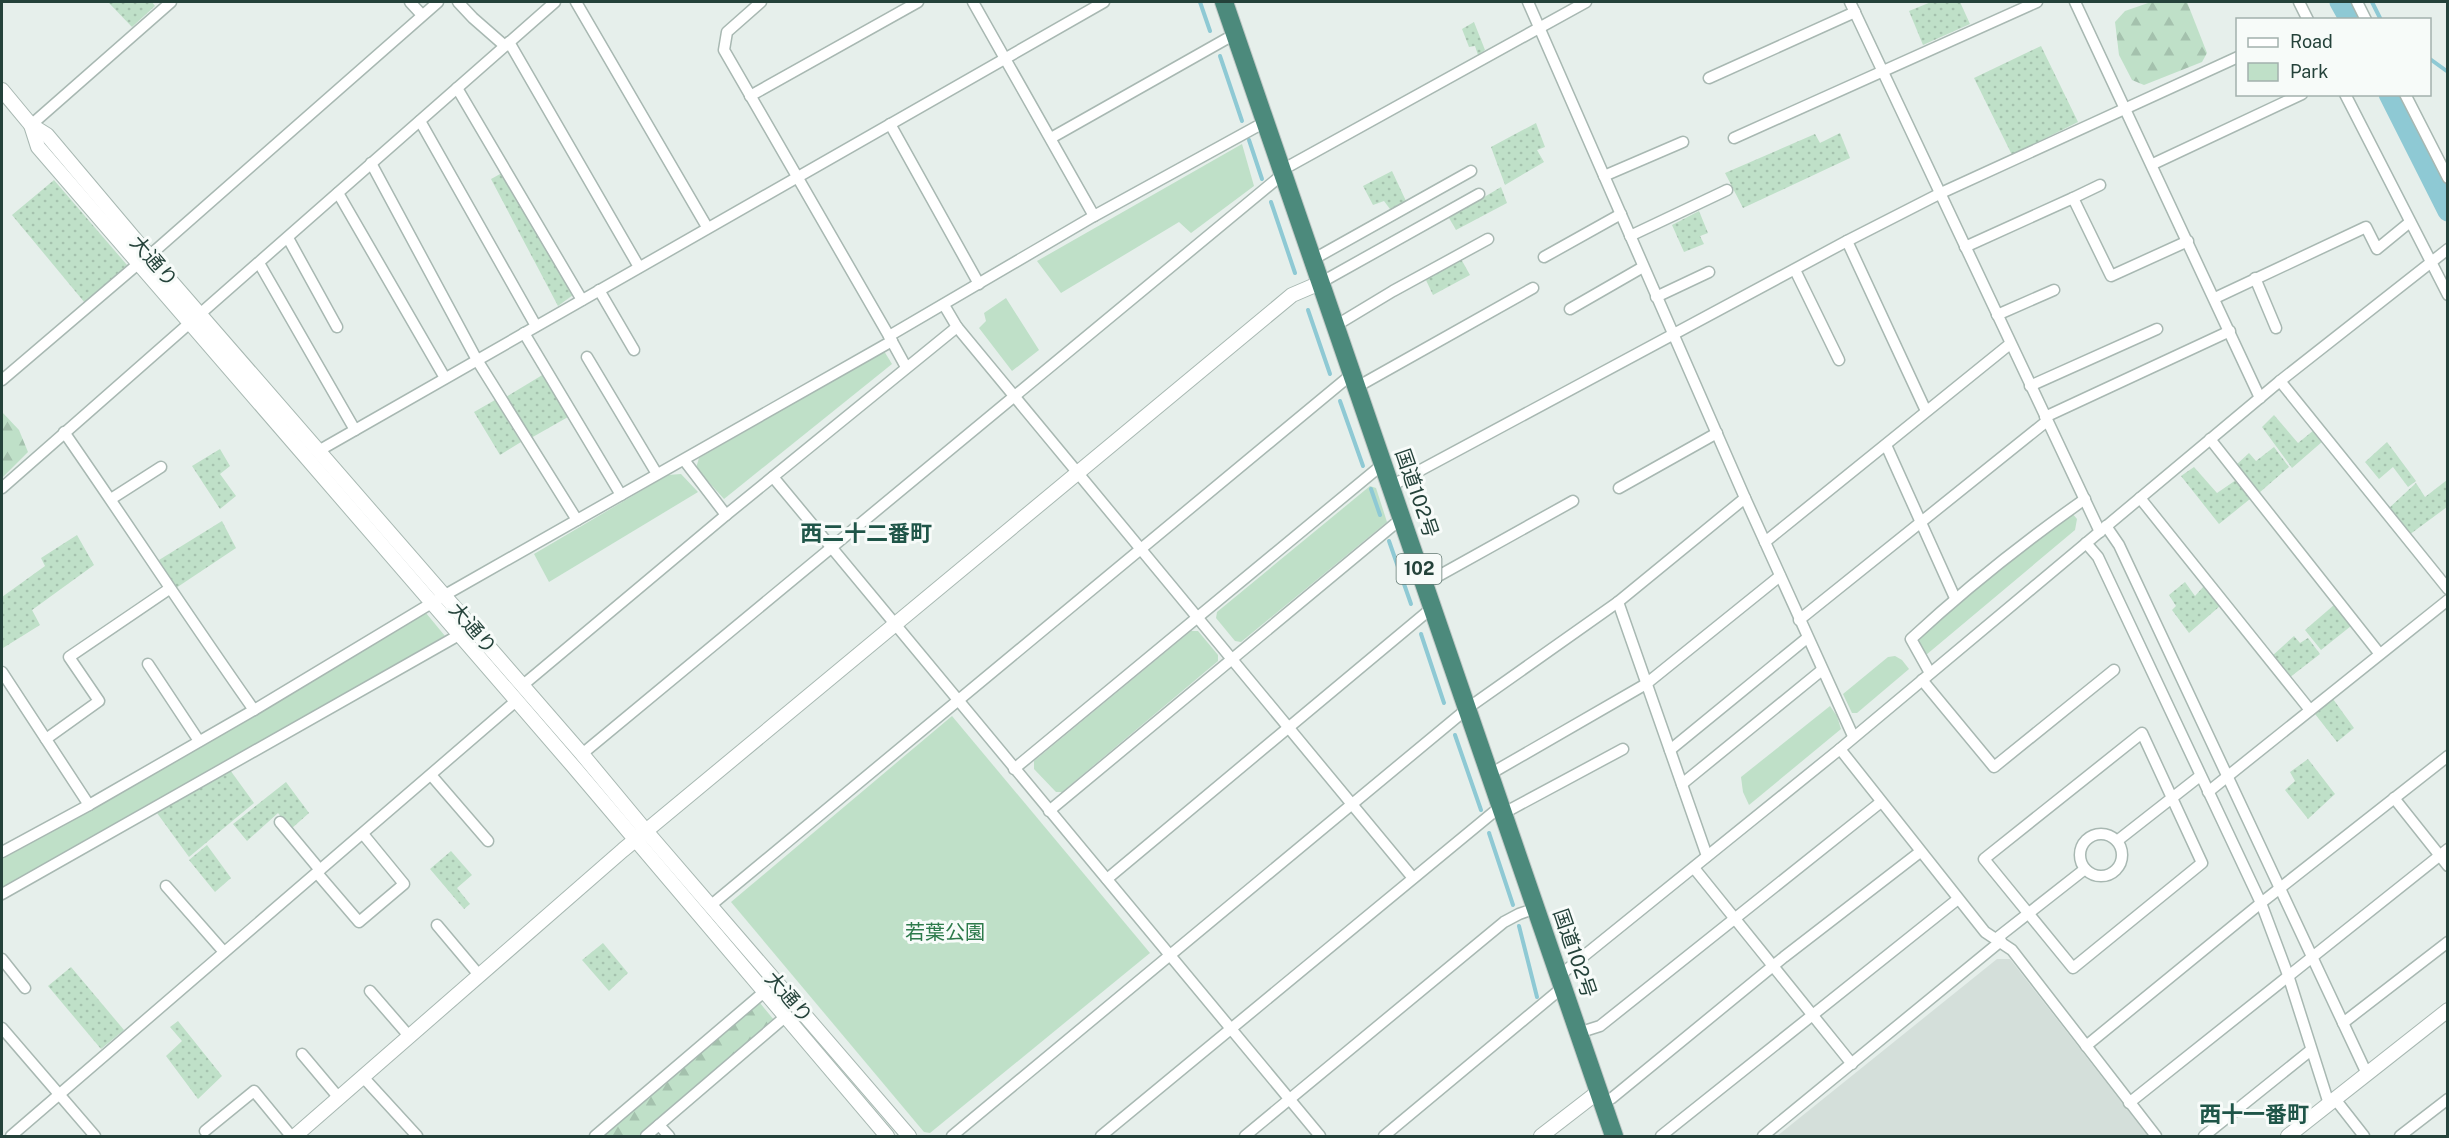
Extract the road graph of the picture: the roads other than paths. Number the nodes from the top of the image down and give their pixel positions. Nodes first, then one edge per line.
1 (171, 2) edge
2 (410, 2) edge
3 (438, 2) edge
4 (458, 2) edge
5 (555, 2) edge
6 (576, 2) edge
7 (761, 2) edge
8 (918, 2) edge
9 (973, 2) edge
10 (1104, 2) edge
11 (1224, 2) edge
12 (1528, 2) edge
13 (1586, 2) edge
14 (2037, 2) edge
15 (2075, 2) edge
16 (2299, 2) edge
17 (2357, 2) edge
18 (1852, 7) edge
19 (422, 15) junction
20 (2307, 18) edge
21 (2365, 18) edge
22 (1539, 28) junction
23 (1235, 34) junction
24 (507, 44) junction
25 (1005, 58) junction
26 (2236, 58) edge
27 (1885, 72) junction
28 (1709, 78) dead end
29 (457, 88) junction
30 (2, 90) edge
31 (750, 96) junction
32 (2298, 96) edge
33 (2346, 96) edge
34 (2406, 96) edge
35 (2126, 107) junction
36 (420, 121) junction
37 (1265, 122) junction
38 (890, 124) junction
39 (32, 125) junction
40 (1050, 138) junction
41 (1734, 138) dead end
42 (1683, 142) dead end
43 (371, 163) junction
44 (2153, 164) junction
45 (1471, 171) dead end
46 (1282, 172) junction
47 (796, 176) junction
48 (1604, 176) junction
49 (2448, 178) edge
50 (2100, 185) dead end
51 (1727, 190) dead end
52 (338, 193) junction
53 (1479, 194) dead end
54 (1941, 194) junction
55 (2073, 198) junction
56 (1621, 214) junction
57 (1094, 216) junction
58 (2410, 222) junction
59 (707, 227) junction
60 (1630, 236) junction
61 (288, 238) junction
62 (1488, 239) dead end
63 (2188, 241) junction
64 (1847, 242) junction
65 (1965, 247) junction
66 (2448, 249) edge
67 (1544, 257) dead end
68 (143, 260) junction
69 (1312, 260) junction
70 (2430, 261) junction
71 (259, 263) junction
72 (639, 267) junction
73 (1643, 267) junction
74 (1795, 270) junction
75 (1709, 272) dead end
76 (2255, 278) junction
77 (1320, 283) junction
78 (979, 284) junction
79 (1533, 288) dead end
80 (598, 290) junction
81 (2054, 290) dead end
82 (2448, 295) edge
83 (1656, 297) junction
84 (2215, 298) junction
85 (582, 300) junction
86 (944, 305) junction
87 (1570, 309) dead end
88 (201, 314) junction
89 (1997, 315) junction
90 (190, 324) junction
91 (536, 326) junction
92 (1335, 326) junction
93 (337, 327) dead end
94 (957, 327) junction
95 (2276, 328) dead end
96 (2157, 329) dead end
97 (2230, 331) junction
98 (524, 333) junction
99 (1674, 335) junction
100 (890, 338) junction
101 (2010, 344) junction
102 (634, 350) dead end
103 (587, 357) dead end
104 (477, 360) junction
105 (1839, 360) dead end
106 (906, 367) junction
107 (445, 378) junction
108 (2, 380) edge
109 (1354, 381) junction
110 (2280, 381) junction
111 (2030, 386) junction
112 (1014, 396) junction
113 (2260, 398) junction
114 (1926, 411) junction
115 (2046, 419) junction
116 (355, 430) junction
117 (64, 432) junction
118 (1717, 433) junction
119 (2211, 439) junction
120 (1886, 445) junction
121 (320, 450) junction
122 (684, 460) junction
123 (1383, 464) junction
124 (160, 467) dead end
125 (657, 474) junction
126 (1077, 474) junction
127 (774, 477) junction
128 (1391, 486) junction
129 (2, 488) edge
130 (1619, 488) dead end
131 (621, 495) junction
132 (1745, 498) junction
133 (2139, 498) junction
134 (111, 499) junction
135 (2085, 499) junction
136 (1573, 501) dead end
137 (726, 515) junction
138 (1402, 518) junction
139 (577, 520) junction
140 (1921, 522) junction
141 (2103, 529) junction
142 (1765, 542) junction
143 (2086, 543) junction
144 (1141, 548) junction
145 (832, 549) junction
146 (1780, 576) junction
147 (1424, 584) junction
148 (169, 589) junction
149 (2448, 589) edge
150 (445, 595) junction
151 (1955, 598) junction
152 (2448, 600) edge
153 (1618, 602) junction
154 (432, 603) junction
155 (1433, 608) junction
156 (1197, 619) junction
157 (1799, 620) junction
158 (894, 624) junction
159 (459, 635) junction
160 (1807, 638) junction
161 (2379, 653) junction
162 (1231, 658) junction
163 (148, 664) dead end
164 (1822, 670) junction
165 (2114, 670) dead end
166 (2, 672) edge
167 (1926, 676) junction
168 (1646, 684) junction
169 (523, 685) junction
170 (516, 701) junction
171 (958, 701) junction
172 (1468, 708) junction
173 (254, 710) junction
174 (2310, 710) junction
175 (1289, 729) junction
176 (1853, 736) junction
177 (46, 739) junction
178 (199, 741) junction
179 (1623, 749) dead end
180 (1840, 749) junction
181 (1670, 750) junction
182 (582, 754) junction
183 (2448, 756) edge
184 (1014, 769) junction
185 (1490, 774) junction
186 (431, 775) junction
187 (2200, 776) junction
188 (2227, 777) junction
189 (1682, 784) junction
190 (2208, 792) junction
191 (2173, 798) junction
192 (2394, 798) junction
193 (1881, 802) junction
194 (1351, 803) junction
195 (89, 805) junction
196 (1503, 810) junction
197 (1049, 811) junction
198 (280, 822) dead end
199 (363, 834) junction
200 (641, 836) junction
201 (488, 841) dead end
202 (2117, 841) junction
203 (2, 852) edge
204 (1920, 852) junction
205 (2443, 853) edge
206 (1707, 856) junction
207 (2448, 866) edge
208 (1694, 868) junction
209 (2085, 869) junction
210 (319, 872) junction
211 (1413, 878) junction
212 (1107, 879) junction
213 (166, 886) dead end
214 (2280, 888) junction
215 (2, 894) edge
216 (1958, 899) junction
217 (2261, 903) junction
218 (710, 906) junction
219 (1536, 908) junction
220 (2028, 913) junction
221 (1734, 919) junction
222 (437, 925) dead end
223 (1999, 939) junction
224 (2448, 942) edge
225 (224, 952) junction
226 (1169, 955) junction
227 (2311, 956) junction
228 (2, 959) edge
229 (1773, 966) junction
230 (479, 975) junction
231 (2288, 975) junction
232 (1561, 981) junction
233 (25, 988) dead end
234 (370, 991) dead end
235 (764, 992) junction
236 (2448, 1010) edge
237 (1813, 1016) junction
238 (785, 1017) junction
239 (2343, 1023) junction
240 (2, 1028) edge
241 (1231, 1029) junction
242 (1578, 1034) junction
243 (409, 1036) junction
244 (2086, 1046) junction
245 (2311, 1050) junction
246 (302, 1054) dead end
247 (1852, 1065) junction
248 (2367, 1074) junction
249 (363, 1077) junction
250 (60, 1096) junction
251 (339, 1098) junction
252 (1600, 1098) junction
253 (2448, 1099) edge
254 (1289, 1100) junction
255 (2332, 1102) junction
256 (2129, 1103) junction
257 (659, 1125) junction
258 (206, 1131) dead end
259 (298, 1135) edge
260 (11, 1137) edge
261 (95, 1137) edge
262 (417, 1137) edge
263 (595, 1137) edge
264 (646, 1137) edge
265 (669, 1137) edge
266 (886, 1137) edge
267 (909, 1137) edge
268 (952, 1137) edge
269 (1101, 1137) edge
270 (1245, 1137) edge
271 (1320, 1137) edge
272 (1384, 1137) edge
273 (1541, 1137) edge
274 (1614, 1137) edge
275 (1661, 1137) edge
276 (1763, 1137) edge
277 (2156, 1137) edge
278 (2204, 1137) edge
279 (2288, 1137) edge
280 (2364, 1137) edge
281 (2400, 1137) edge

1 - 39 street
2 - 19 street
3 - 19 street
4 - 24 street
5 - 24 street
6 - 59 street
7 - 31 street
8 - 31 street
9 - 25 street
10 - 25 street
11 - 23 highway, 国道102号 / 102
12 - 22 street
13 - 22 street
14 - 27 street
15 - 35 street
16 - 20 street
17 - 21 street
18 - 27 street
18 - 28 street
19 - 68 street
22 - 46 street
22 - 48 street
23 - 37 highway, 国道102号 / 102
23 - 40 street
24 - 29 street
24 - 72 street
25 - 38 street
25 - 40 street
26 - 35 street
27 - 41 street
27 - 54 street
29 - 36 street
29 - 85 street
30 - 39 street, 大通り
31 - 47 street
32 - 44 street
33 - 58 street
34 - 49 street
35 - 44 street
35 - 54 street
36 - 43 street
36 - 91 street
37 - 46 highway, 国道102号 / 102
37 - 57 street
38 - 47 street
38 - 78 street
39 - 68 street, 大通り
40 - 57 street
42 - 48 street
43 - 52 street
43 - 104 street
44 - 63 street
45 - 69 street
46 - 69 highway, 国道102号 / 102
46 - 112 street
47 - 59 street
47 - 100 street
48 - 56 street
50 - 55 street
51 - 60 street
52 - 61 street
52 - 107 street
53 - 77 street
54 - 64 street
54 - 65 street
55 - 63 street
55 - 65 street
56 - 60 street
56 - 67 street
57 - 78 street
58 - 70 street
58 - 76 street
59 - 72 street
60 - 73 street
61 - 71 street
61 - 93 street
62 - 92 street
63 - 84 street
64 - 74 street
64 - 114 street
65 - 89 street
66 - 70 street
68 - 88 street, 大通り
68 - 90 street, 大通り
68 - 108 street
69 - 77 highway, 国道102号 / 102
70 - 82 street
70 - 110 street
71 - 88 street
71 - 116 street
72 - 80 street
73 - 83 street
73 - 87 street
74 - 99 street
74 - 105 street
75 - 83 street
76 - 84 street
76 - 95 street
77 - 92 highway, 国道102号 / 102
77 - 126 street
78 - 86 street
79 - 109 street
80 - 85 street
80 - 102 street
81 - 89 street
83 - 99 street
84 - 97 street
85 - 91 street
86 - 94 street
86 - 100 street
88 - 90 street
88 - 121 street, 大通り
89 - 101 street
90 - 117 street
90 - 154 street, 大通り
91 - 98 street
92 - 109 highway, 国道102号 / 102
94 - 106 street
94 - 112 street
96 - 111 street
97 - 113 street
97 - 115 street
98 - 104 street
98 - 131 street
99 - 118 street
99 - 128 street
100 - 106 street
100 - 122 street
101 - 111 street
101 - 114 street
103 - 125 street
104 - 107 street
104 - 139 street
106 - 127 street
107 - 116 street
109 - 123 highway, 国道102号 / 102
109 - 144 street
110 - 113 street
110 - 149 street
111 - 115 street
112 - 126 street
112 - 145 street
113 - 119 street
114 - 120 street
115 - 135 street
115 - 140 street
116 - 121 street
117 - 129 street
117 - 134 street
118 - 130 street
118 - 132 street
119 - 133 street
119 - 161 street
120 - 140 street
120 - 142 street
121 - 150 street, 大通り
122 - 125 street
122 - 137 street
123 - 128 highway, 国道102号 / 102
123 - 156 street
124 - 134 street
125 - 131 street
126 - 144 street
126 - 158 street
127 - 137 street
127 - 145 street
128 - 138 highway, 国道102号 / 102
131 - 139 street
132 - 142 street
132 - 153 street
133 - 141 street
133 - 174 street
134 - 148 street
135 - 141 street
135 - 151 street
136 - 147 street
137 - 169 street
138 - 147 highway, 国道102号 / 102
138 - 162 street
139 - 150 street
140 - 151 street
140 - 157 street
141 - 143 street
141 - 188 street
142 - 146 street
143 - 167 street
143 - 187 street
144 - 156 street
144 - 171 street
145 - 158 street
145 - 182 street
146 - 157 street
146 - 168 street
147 - 155 highway, 国道102号 / 102
148 - 173 street
148 - 177 street
150 - 154 street
150 - 169 street, 大通り
151 - 167 street
152 - 161 street
153 - 168 street
153 - 172 street
154 - 159 street, 大通り
154 - 173 street
155 - 172 highway, 国道102号 / 102
155 - 175 street
156 - 162 street
156 - 184 street
157 - 160 street
158 - 171 street
158 - 200 street
159 - 170 street, 大通り
159 - 215 street
160 - 164 street
160 - 181 street
161 - 174 street
162 - 175 street
162 - 197 street
163 - 178 street
164 - 176 street
164 - 189 street
165 - 167 street
166 - 177 street
167 - 176 street
168 - 181 street
168 - 185 street
169 - 182 street, 大通り
170 - 186 street
170 - 200 street, 大通り
171 - 184 street
171 - 218 street
172 - 185 highway, 国道102号 / 102
172 - 194 street
173 - 178 street
174 - 188 street
175 - 194 street
175 - 212 street
176 - 180 street
177 - 195 street
178 - 195 street
179 - 196 street
180 - 193 street
180 - 206 street
181 - 189 street
182 - 200 street, 大通り
183 - 192 street
184 - 197 street
185 - 196 highway, 国道102号 / 102
186 - 199 street
186 - 201 street
187 - 190 street
187 - 191 street
188 - 190 street
188 - 214 street
189 - 206 street
190 - 217 street
191 - 202 street
191 - 220 street
191 - 220 street
192 - 205 street
192 - 214 street
193 - 204 street
193 - 221 street
194 - 211 street
194 - 226 street
195 - 203 street
196 - 211 street
196 - 219 highway, 国道102号 / 102
197 - 212 street
198 - 210 street
199 - 210 street
199 - 210 street
200 - 218 street, 大通り
200 - 230 street
200 - 235 street, 大通り
202 - 209 street
202 - 209 street
204 - 216 street
204 - 229 street
205 - 207 street
205 - 227 street
206 - 208 street
208 - 221 street
208 - 232 street
209 - 220 street
210 - 225 street
211 - 241 street
212 - 226 street
213 - 225 street
214 - 217 street
214 - 227 street
216 - 223 street
216 - 237 street
217 - 231 street
217 - 244 street
218 - 267 street, 大通り
219 - 232 highway, 国道102号 / 102
219 - 254 street
220 - 223 street
221 - 229 street
221 - 242 street
222 - 230 street
223 - 244 street
223 - 247 street
224 - 239 street
225 - 250 street
226 - 241 street
226 - 268 street
227 - 231 street
227 - 239 street
228 - 233 street
229 - 237 street
229 - 252 street
230 - 243 street
231 - 245 street
231 - 256 street
232 - 242 highway, 国道102号 / 102
232 - 272 street
234 - 243 street
235 - 238 street, 大通り
235 - 263 street
236 - 248 street
237 - 247 street
237 - 275 street
238 - 257 street
238 - 266 street, 大通り
239 - 248 street
240 - 250 street
241 - 254 street
241 - 269 street
242 - 252 highway, 国道102号 / 102
243 - 249 street
244 - 256 street
245 - 255 street
245 - 278 street
246 - 251 street
247 - 276 street
248 - 255 street
249 - 251 street
249 - 262 street
250 - 260 street
250 - 261 street
251 - 259 street
252 - 273 street
252 - 274 highway, 国道102号 / 102
253 - 281 street
254 - 270 street
254 - 271 street
255 - 279 street
255 - 280 street
256 - 277 street
257 - 264 street
257 - 265 street
258 - 259 street

